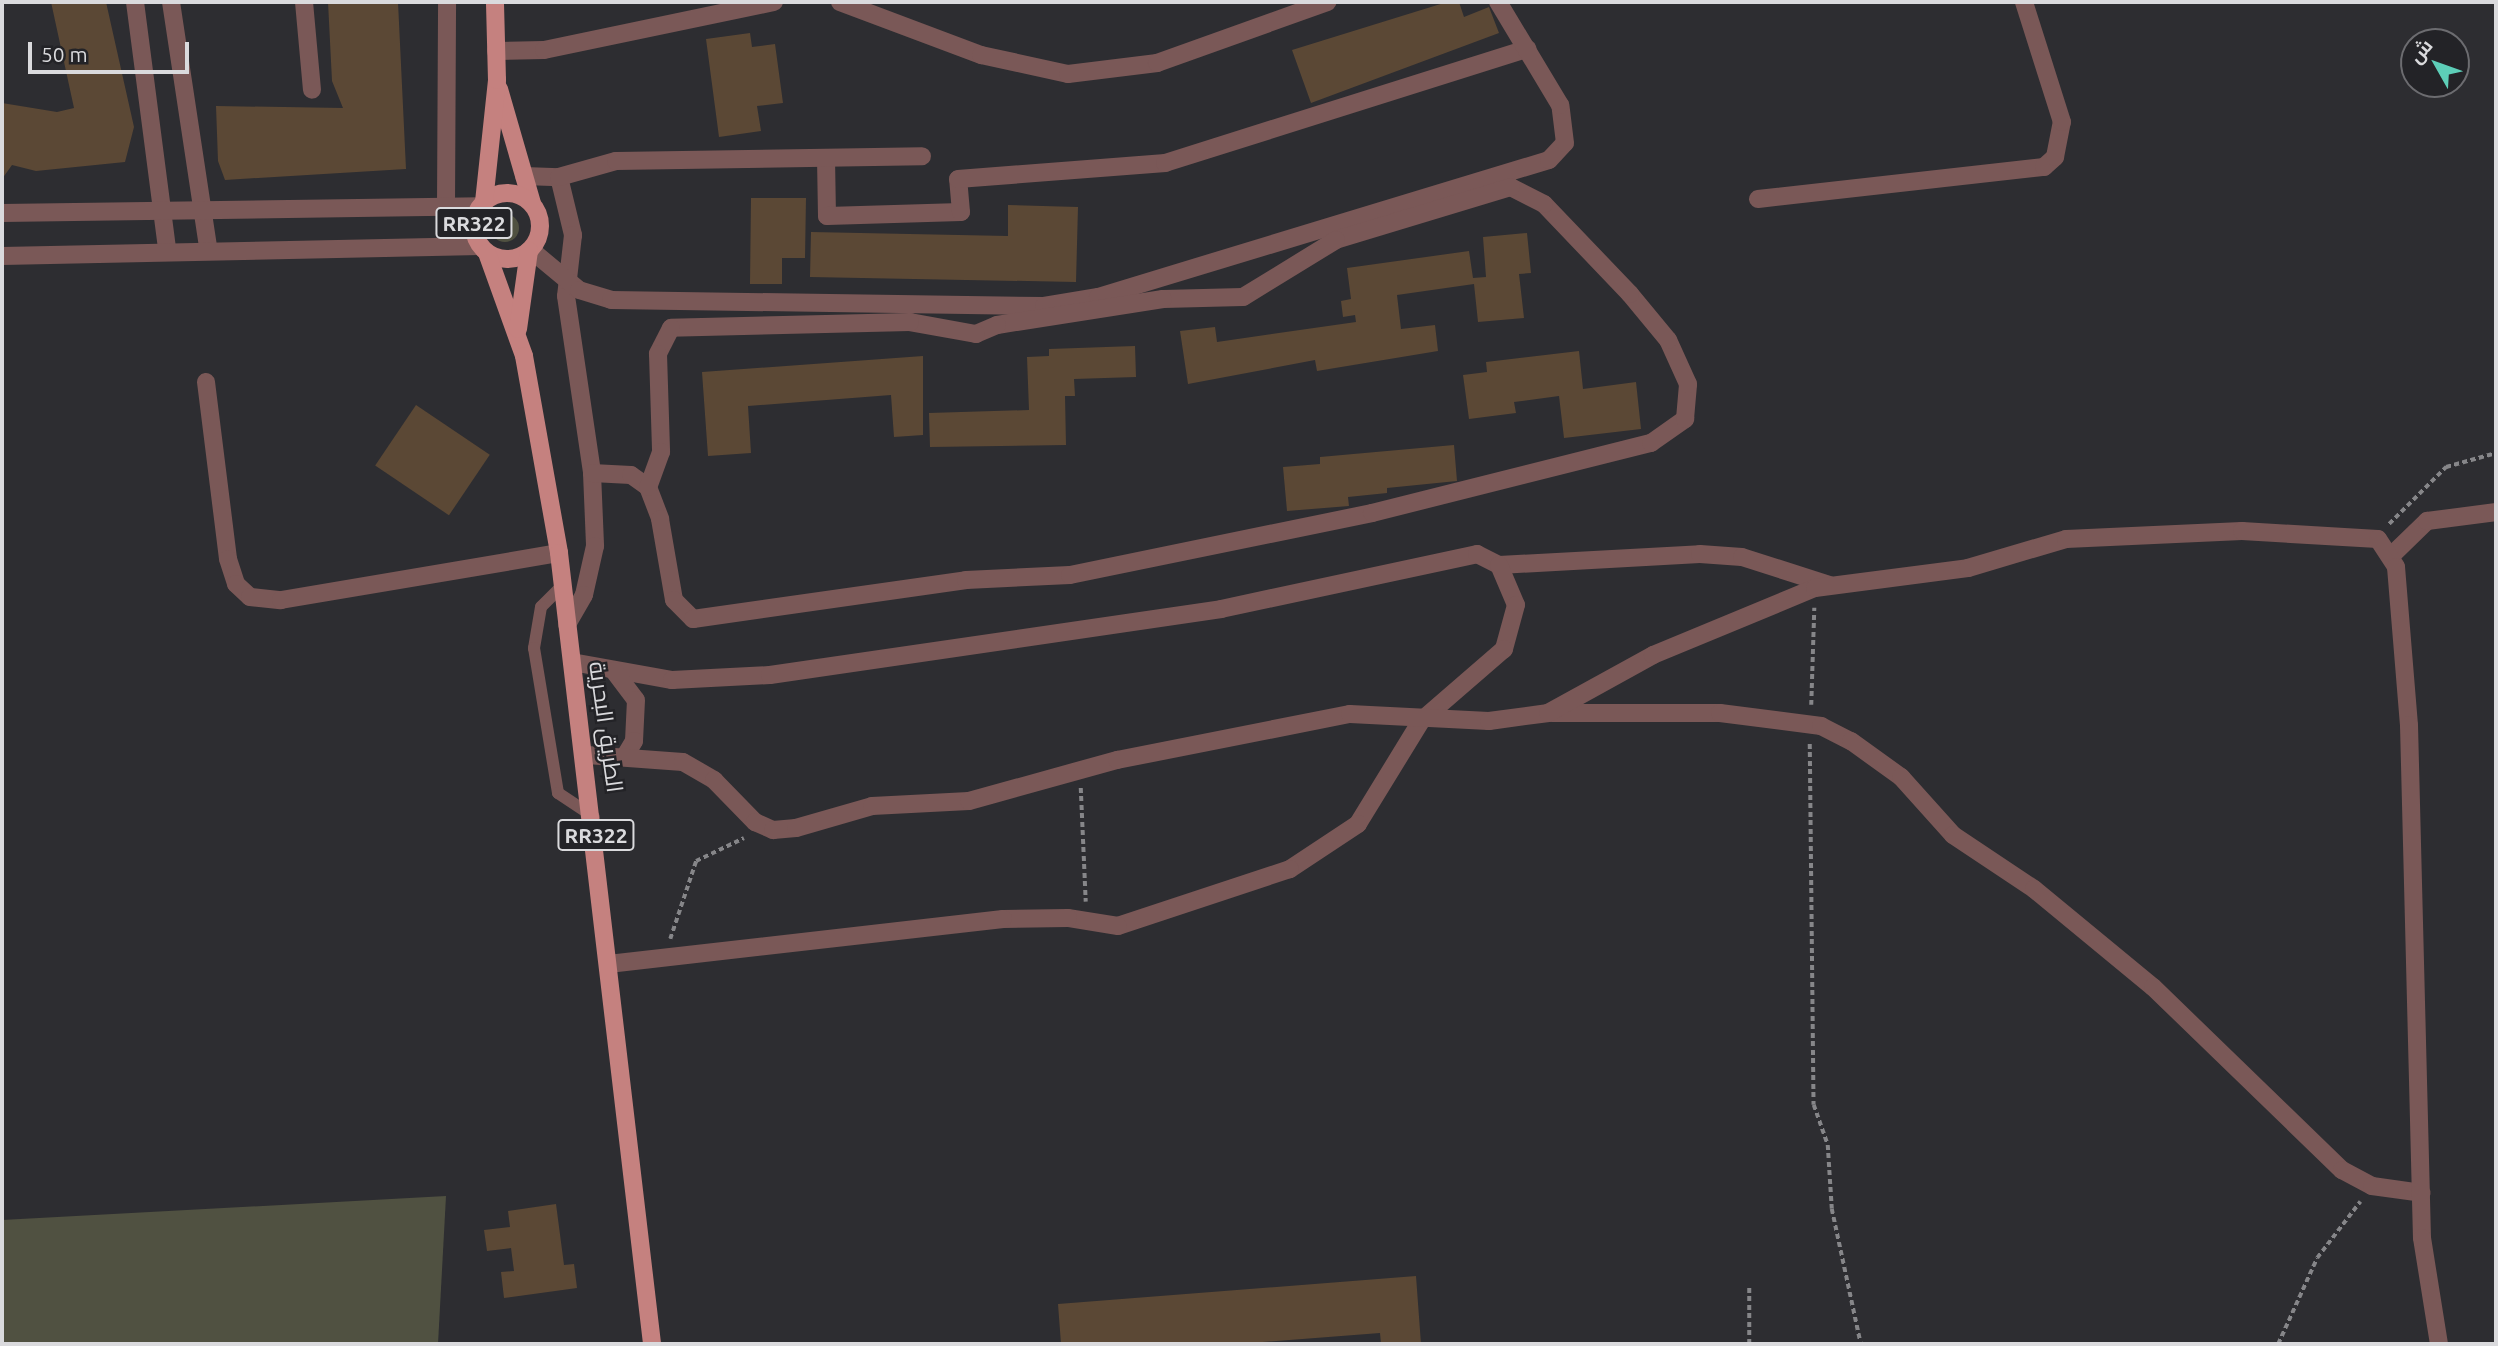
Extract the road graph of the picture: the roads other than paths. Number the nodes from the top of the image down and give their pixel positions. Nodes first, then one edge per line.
1 (135, 2) edge
2 (171, 2) edge
3 (304, 2) edge
4 (447, 2) edge
5 (495, 2) edge
6 (774, 2) edge
7 (841, 2) edge
8 (1327, 2) edge
9 (1499, 2) edge
10 (2024, 2) edge
11 (1527, 49) junction
12 (496, 51) junction
13 (497, 80) junction
14 (312, 90) dead end
15 (922, 156) dead end
16 (826, 158) junction
17 (524, 176) junction
18 (559, 177) junction
19 (1758, 199) dead end
20 (532, 203) junction
21 (482, 204) junction
22 (446, 206) junction
23 (203, 207) junction
24 (164, 209) junction
25 (2, 213) edge
26 (208, 247) junction
27 (167, 248) junction
28 (484, 249) junction
29 (530, 251) junction
30 (2, 256) edge
31 (566, 279) junction
32 (518, 329) junction
33 (206, 382) dead end
34 (592, 473) junction
35 (648, 487) junction
36 (2496, 512) edge
37 (559, 553) junction
38 (2392, 555) junction
39 (1499, 565) junction
40 (561, 587) junction
41 (1823, 587) junction
42 (567, 625) junction
43 (572, 662) junction
44 (614, 671) junction
45 (1548, 713) junction
46 (1421, 720) junction
47 (587, 755) junction
48 (625, 756) junction
49 (594, 817) junction
50 (611, 964) junction
51 (2422, 1193) junction
52 (652, 1344) edge
53 (2439, 1344) edge

1 - 24 street
2 - 23 street
3 - 14 street
4 - 22 street
5 - 12 main road, RR322
6 - 12 street
7 - 8 street
9 - 11 street
10 - 19 street
11 - 16 street
11 - 31 street
12 - 13 main road, RR322
13 - 17 main road, RR322
13 - 21 main road, RR322
15 - 16 street
16 - 18 street
17 - 18 street
17 - 20 main road, RR322
18 - 31 street
20 - 21 main road, RR322
20 - 29 main road, RR322
21 - 22 street
21 - 28 main road, RR322
22 - 23 street
23 - 24 street
23 - 26 street
24 - 25 street
24 - 27 street
26 - 27 street
26 - 28 street
27 - 30 street
28 - 29 main road, RR322
28 - 32 main road, الطريق البحرية / RR322
29 - 31 street
29 - 32 main road, الطريق البحرية / RR322
31 - 34 street
32 - 37 main road, الطريق البحرية / RR322
33 - 37 street
34 - 35 street
34 - 42 street
35 - 35 street
36 - 38 street
37 - 40 main road, الطريق البحرية / RR322
38 - 41 street
38 - 51 street
39 - 41 street
39 - 44 street
39 - 46 street
40 - 42 main road, الطريق البحرية / RR322
40 - 49 lane
41 - 45 street
42 - 43 main road, الطريق البحرية / RR322
43 - 44 street
43 - 47 main road, الطريق البحرية / RR322
44 - 48 street
45 - 46 street
45 - 51 street
46 - 48 street
46 - 50 street
47 - 48 street
47 - 49 main road, الطريق البحرية / RR322
49 - 50 main road, الطريق البحرية / RR322
50 - 52 main road, الطريق البحرية / RR322
51 - 53 street

